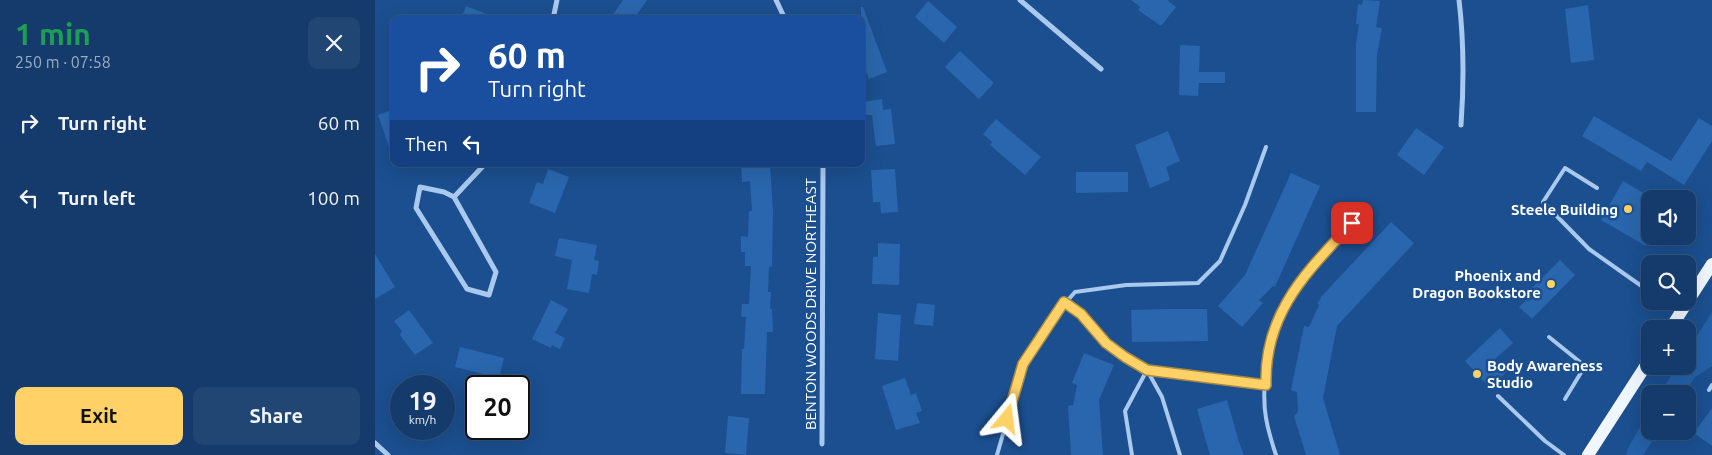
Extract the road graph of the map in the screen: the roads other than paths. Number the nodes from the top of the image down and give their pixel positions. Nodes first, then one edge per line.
1 (557, 0) edge
2 (776, 0) edge
3 (1020, 0) edge
4 (1459, 0) edge
5 (554, 15) edge
6 (783, 15) edge
7 (1101, 69) dead end
8 (1461, 125) dead end
9 (1266, 147) dead end
10 (482, 167) edge
11 (823, 167) edge
12 (1597, 188) dead end
13 (454, 198) junction
14 (1352, 223) dead end
15 (1712, 264) edge
16 (1641, 286) edge
17 (1064, 302) junction
18 (1676, 310) edge
19 (1680, 313) junction
20 (1676, 320) edge
21 (1549, 337) dead end
22 (1147, 370) junction
23 (1641, 373) edge
24 (1266, 385) junction
25 (1712, 385) edge
26 (1709, 390) dead end
27 (1498, 396) dead end
28 (1565, 399) dead end
29 (375, 443) edge
30 (822, 444) dead end
31 (388, 455) edge
32 (997, 455) edge
33 (1132, 455) edge
34 (1180, 455) edge
35 (1275, 455) edge
36 (1564, 455) edge
37 (1588, 455) edge

1 - 5 street
2 - 6 street
3 - 7 street
4 - 8 street
9 - 17 lane
10 - 13 street
11 - 30 street, BENTON WOODS DRIVE NORTHEAST
12 - 16 lane
13 - 13 street
14 - 24 lane
15 - 19 main road
17 - 22 lane
17 - 32 lane
18 - 19 lane
19 - 20 main road
21 - 28 lane
22 - 24 lane
22 - 33 lane
22 - 34 lane
23 - 37 main road
24 - 35 lane
25 - 26 lane
27 - 36 lane
29 - 31 street

